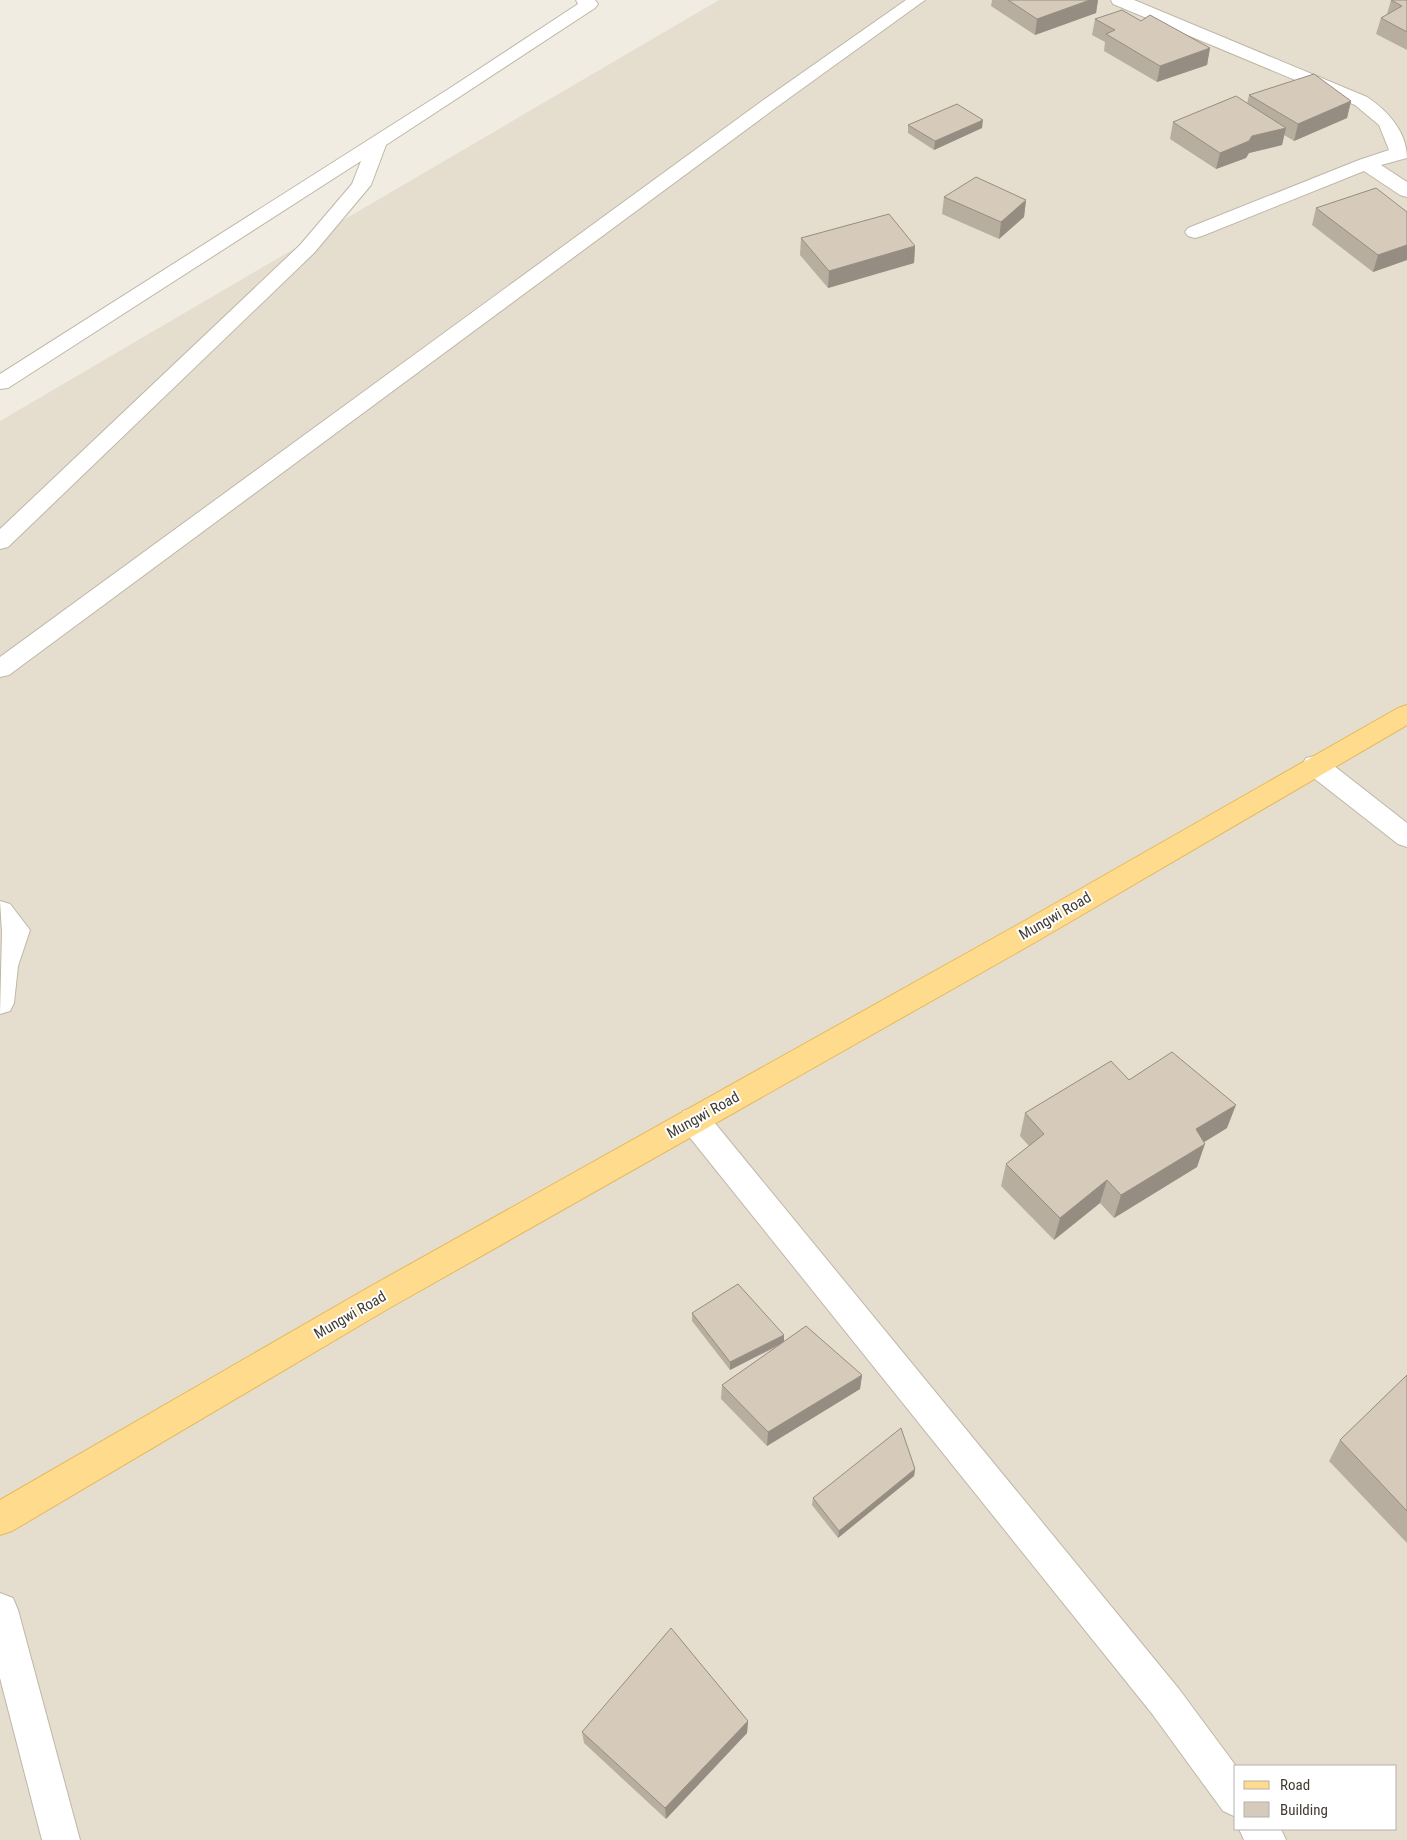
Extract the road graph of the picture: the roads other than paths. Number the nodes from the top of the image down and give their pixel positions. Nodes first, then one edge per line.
1 (917, 0) edge
2 (1119, 0) edge
3 (589, 1) edge
4 (378, 142) junction
5 (1403, 153) edge
6 (1366, 164) junction
7 (1407, 191) edge
8 (1195, 232) dead end
9 (0, 383) edge
10 (0, 542) edge
11 (0, 669) edge
12 (1407, 714) edge
13 (1315, 765) junction
14 (1407, 837) edge
15 (0, 911) edge
16 (0, 1003) edge
17 (694, 1120) junction
18 (0, 1519) edge
19 (0, 1610) edge
20 (1234, 1795) edge
21 (1259, 1830) edge
22 (61, 1840) edge
23 (1267, 1840) edge

1 - 11 street
2 - 5 street
3 - 4 street
4 - 9 street
4 - 10 street
5 - 6 street
6 - 7 street
6 - 8 street
12 - 13 main road, Mungwi Road
13 - 14 street
13 - 17 main road, Mungwi Road
15 - 16 street
17 - 18 main road, Mungwi Road
17 - 20 street
19 - 22 street
21 - 23 street

